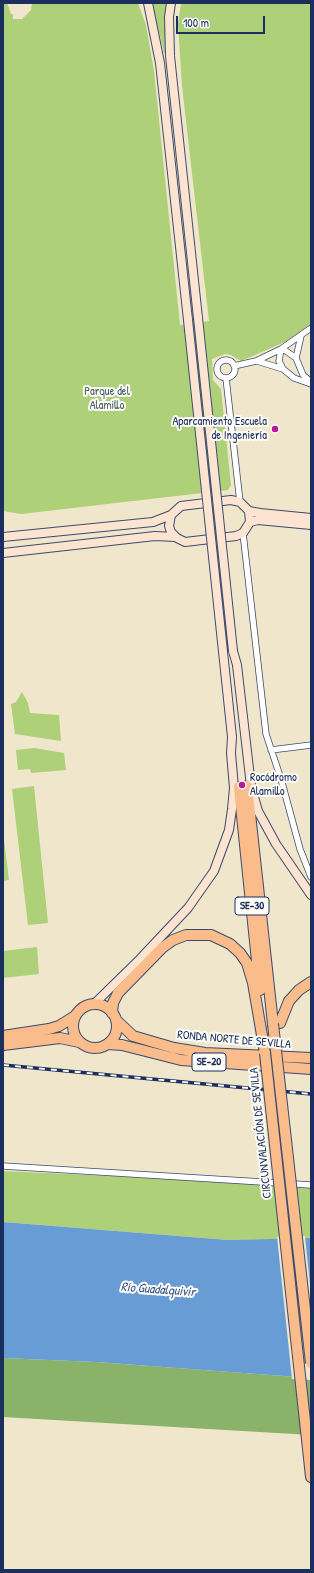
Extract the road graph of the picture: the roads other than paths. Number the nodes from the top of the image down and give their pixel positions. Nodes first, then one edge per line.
1 (143, 3) edge
2 (148, 3) edge
3 (171, 3) edge
4 (175, 3) edge
5 (154, 26) junction
6 (185, 184) junction
7 (311, 328) edge
8 (301, 336) junction
9 (281, 349) junction
10 (256, 361) junction
11 (296, 361) junction
12 (234, 366) junction
13 (283, 369) junction
14 (289, 374) junction
15 (226, 378) junction
16 (311, 383) edge
17 (240, 502) junction
18 (248, 510) junction
19 (171, 515) junction
20 (311, 518) edge
21 (250, 522) junction
22 (311, 525) edge
23 (243, 533) junction
24 (3, 537) edge
25 (175, 537) junction
26 (3, 553) edge
27 (311, 745) edge
28 (271, 750) junction
29 (243, 787) junction
30 (311, 877) edge
31 (311, 895) edge
32 (311, 982) edge
33 (94, 1004) junction
34 (75, 1016) junction
35 (114, 1017) junction
36 (269, 1025) junction
37 (3, 1036) edge
38 (79, 1042) junction
39 (108, 1044) junction
40 (3, 1045) edge
41 (311, 1058) edge
42 (311, 1069) edge
43 (3, 1166) edge
44 (311, 1185) edge
45 (311, 1363) edge
46 (311, 1477) edge

1 - 5 main road
2 - 5 main road
3 - 6 main road
4 - 6 main road
5 - 29 main road, bridge
6 - 29 main road, bridge
7 - 8 street
8 - 9 street
8 - 11 street
9 - 10 street
9 - 11 street
9 - 13 street
10 - 12 street
10 - 13 street
11 - 14 street
11 - 16 street
12 - 15 street
12 - 15 street
13 - 14 street
14 - 16 street
15 - 17 street
17 - 18 main road
17 - 19 main road
18 - 20 main road
18 - 21 main road
19 - 24 main road
19 - 25 main road
21 - 22 main road
21 - 23 main road
23 - 25 main road
23 - 28 street
25 - 26 main road
27 - 28 street
28 - 30 street
29 - 31 main road
29 - 33 main road
29 - 36 highway, CIRCUNVALACIÓN DE SEVILLA / SE-30
32 - 36 highway
33 - 34 highway
33 - 35 highway, RONDA NORTE DE SEVILLA / SE-20
34 - 37 highway
34 - 38 highway
35 - 36 highway
35 - 39 highway
35 - 41 highway, RONDA NORTE DE SEVILLA / SE-20
36 - 45 highway, CIRCUNVALACIÓN DE SEVILLA, bridge
36 - 46 highway, CIRCUNVALACIÓN DE SEVILLA / SE-30, bridge
38 - 39 highway, RONDA NORTE DE SEVILLA / SE-20
38 - 40 highway, RONDA NORTE DE SEVILLA / SE-20
39 - 42 highway, RONDA NORTE DE SEVILLA / SE-20
43 - 44 street

